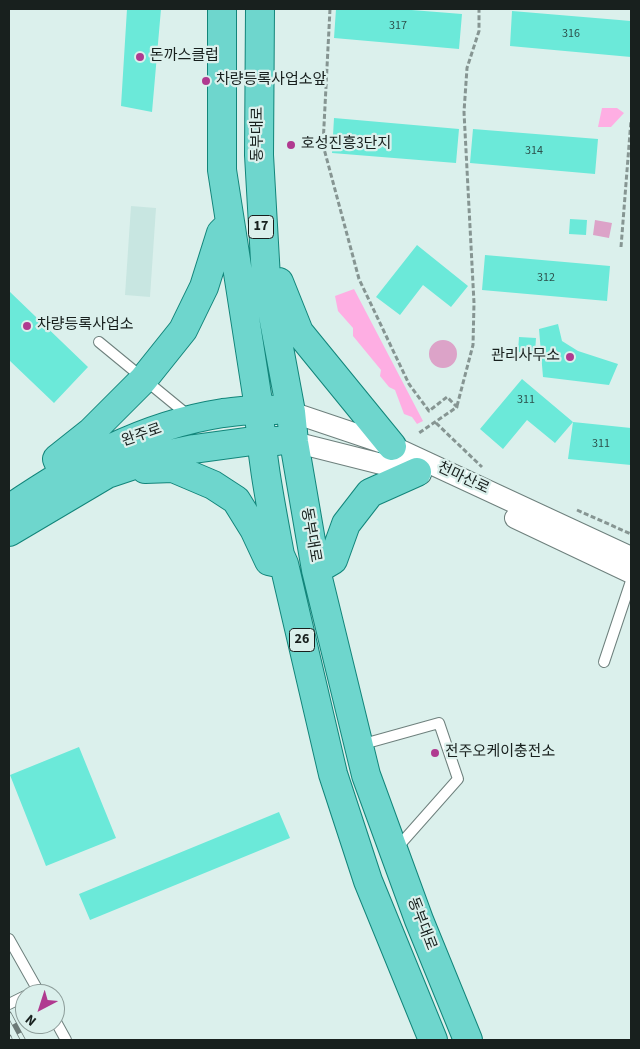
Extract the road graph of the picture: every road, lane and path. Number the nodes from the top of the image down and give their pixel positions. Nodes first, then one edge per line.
1 (222, 9) edge
2 (260, 9) edge
3 (330, 9) edge
4 (480, 9) edge
5 (631, 120) edge
6 (229, 225) junction
7 (262, 236) junction
8 (621, 247) dead end
9 (99, 342) dead end
10 (144, 380) junction
11 (456, 407) junction
12 (259, 408) junction
13 (292, 412) junction
14 (192, 418) junction
15 (436, 422) junction
16 (419, 433) dead end
17 (260, 440) junction
18 (294, 442) junction
19 (392, 446) junction
20 (483, 468) dead end
21 (121, 470) junction
22 (417, 472) junction
23 (63, 473) junction
24 (9, 509) edge
25 (575, 509) dead end
26 (9, 532) edge
27 (631, 534) edge
28 (631, 557) edge
29 (284, 564) junction
30 (316, 570) junction
31 (631, 573) edge
32 (631, 581) edge
33 (604, 662) dead end
34 (358, 746) junction
35 (394, 851) junction
36 (9, 939) edge
37 (29, 984) edge
38 (433, 1040) edge
39 (468, 1040) edge

1 - 6 main road, 동부대로 / 17
2 - 7 main road, 동부대로 / 17
3 - 11 path
4 - 11 path
5 - 8 path
6 - 10 main road, 17
6 - 12 main road, 동부대로 / 26
7 - 13 main road, 동부대로 / 17
7 - 19 main road
9 - 10 lane
10 - 14 lane
10 - 23 main road, 17
11 - 15 path
12 - 13 main road, 완주로
12 - 14 main road, 완주로
12 - 17 main road, 동부대로 / 26
13 - 18 main road, 동부대로 / 17
13 - 19 street, 천마산로
14 - 23 main road, 완주로
15 - 16 path
15 - 20 path
17 - 18 main road, 완주로
17 - 21 main road, 완주로
17 - 29 main road, 동부대로 / 26
18 - 22 street, 천마산로
18 - 30 main road, 동부대로 / 26
19 - 28 street, 천마산로
21 - 26 main road, 완주로
21 - 29 main road
22 - 30 main road
22 - 31 street, 천마산로
23 - 24 main road, 완주로
25 - 27 path
29 - 38 main road, 동부대로 / 26
30 - 34 main road, 동부대로 / 26
32 - 33 lane
34 - 35 main road, 동부대로 / 26
34 - 35 lane
35 - 39 main road, 동부대로 / 26
36 - 37 lane

